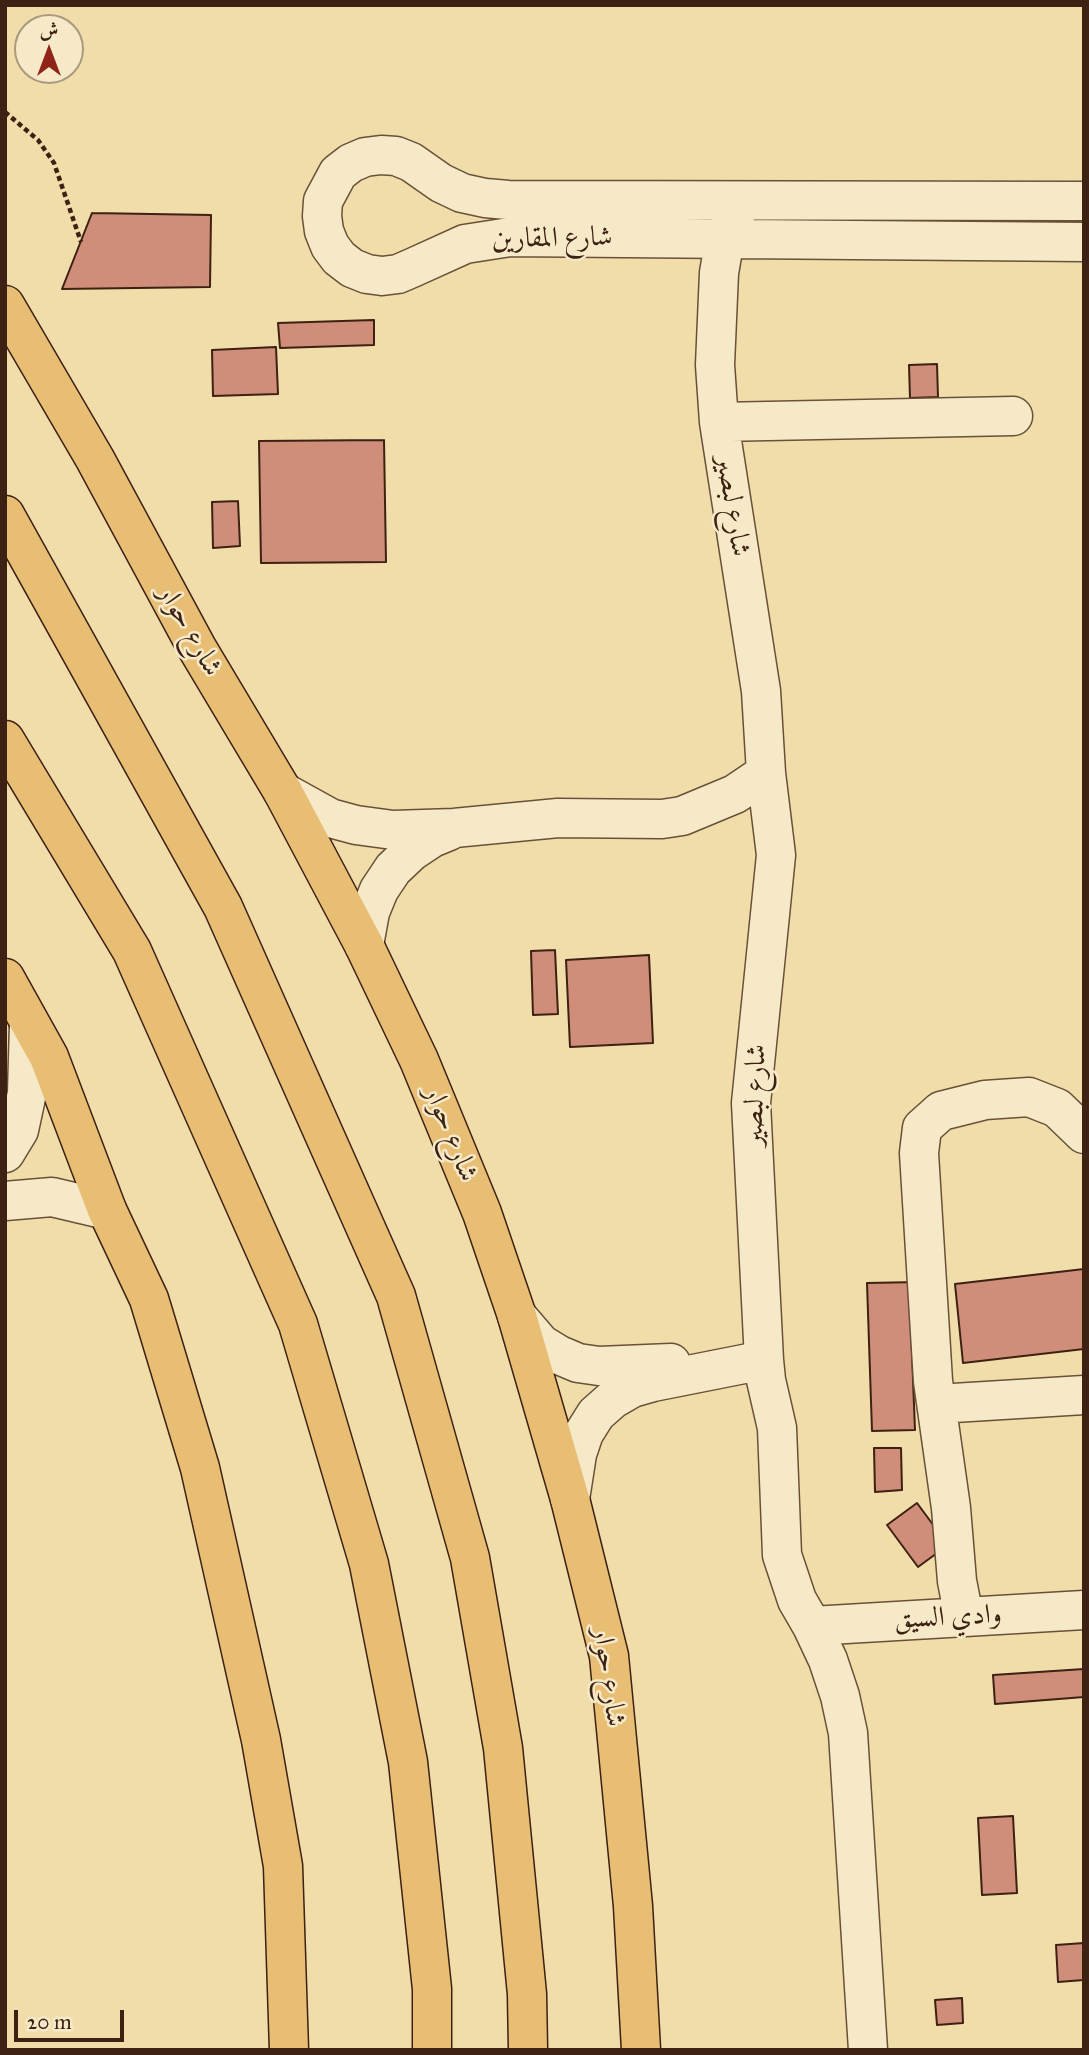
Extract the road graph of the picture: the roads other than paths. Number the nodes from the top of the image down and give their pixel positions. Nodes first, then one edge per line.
1 (754, 201) junction
2 (1084, 201) edge
3 (725, 239) junction
4 (1084, 242) edge
5 (5, 304) edge
6 (1013, 416) dead end
7 (719, 422) junction
8 (5, 514) edge
9 (5, 740) edge
10 (766, 773) junction
11 (283, 792) junction
12 (454, 828) junction
13 (365, 945) junction
14 (5, 978) edge
15 (29, 1024) junction
16 (1084, 1134) edge
17 (5, 1153) edge
18 (5, 1201) edge
19 (107, 1210) junction
20 (517, 1316) junction
21 (764, 1360) junction
22 (707, 1371) junction
23 (1084, 1395) edge
24 (937, 1404) junction
25 (570, 1499) junction
26 (1084, 1610) edge
27 (964, 1618) junction
28 (813, 1626) junction
29 (289, 2050) edge
30 (432, 2050) edge
31 (528, 2050) edge
32 (641, 2050) edge
33 (868, 2050) edge

1 - 2 street, شارع المقارين
1 - 3 street
1 - 3 street, شارع المقارين
3 - 4 street, شارع المقارين
3 - 7 street, شارع لبصير
5 - 11 main road, شارع حوار
6 - 7 street
7 - 10 street, شارع لبصير
8 - 31 main road
9 - 30 main road
10 - 12 street
10 - 21 street, شارع لبصير
11 - 12 street
11 - 13 main road, شارع حوار
12 - 13 street
13 - 20 main road, شارع حوار
14 - 15 main road
15 - 17 street
15 - 19 main road
16 - 24 street
18 - 19 street
19 - 29 main road
20 - 22 street
20 - 25 main road, شارع حوار
21 - 22 street
21 - 28 street, شارع لبصير
22 - 25 street
23 - 24 street
24 - 27 street
25 - 32 main road, شارع حوار
26 - 27 street, وادي السيق
27 - 28 street, وادي السيق
28 - 33 street, شارع لبصير

